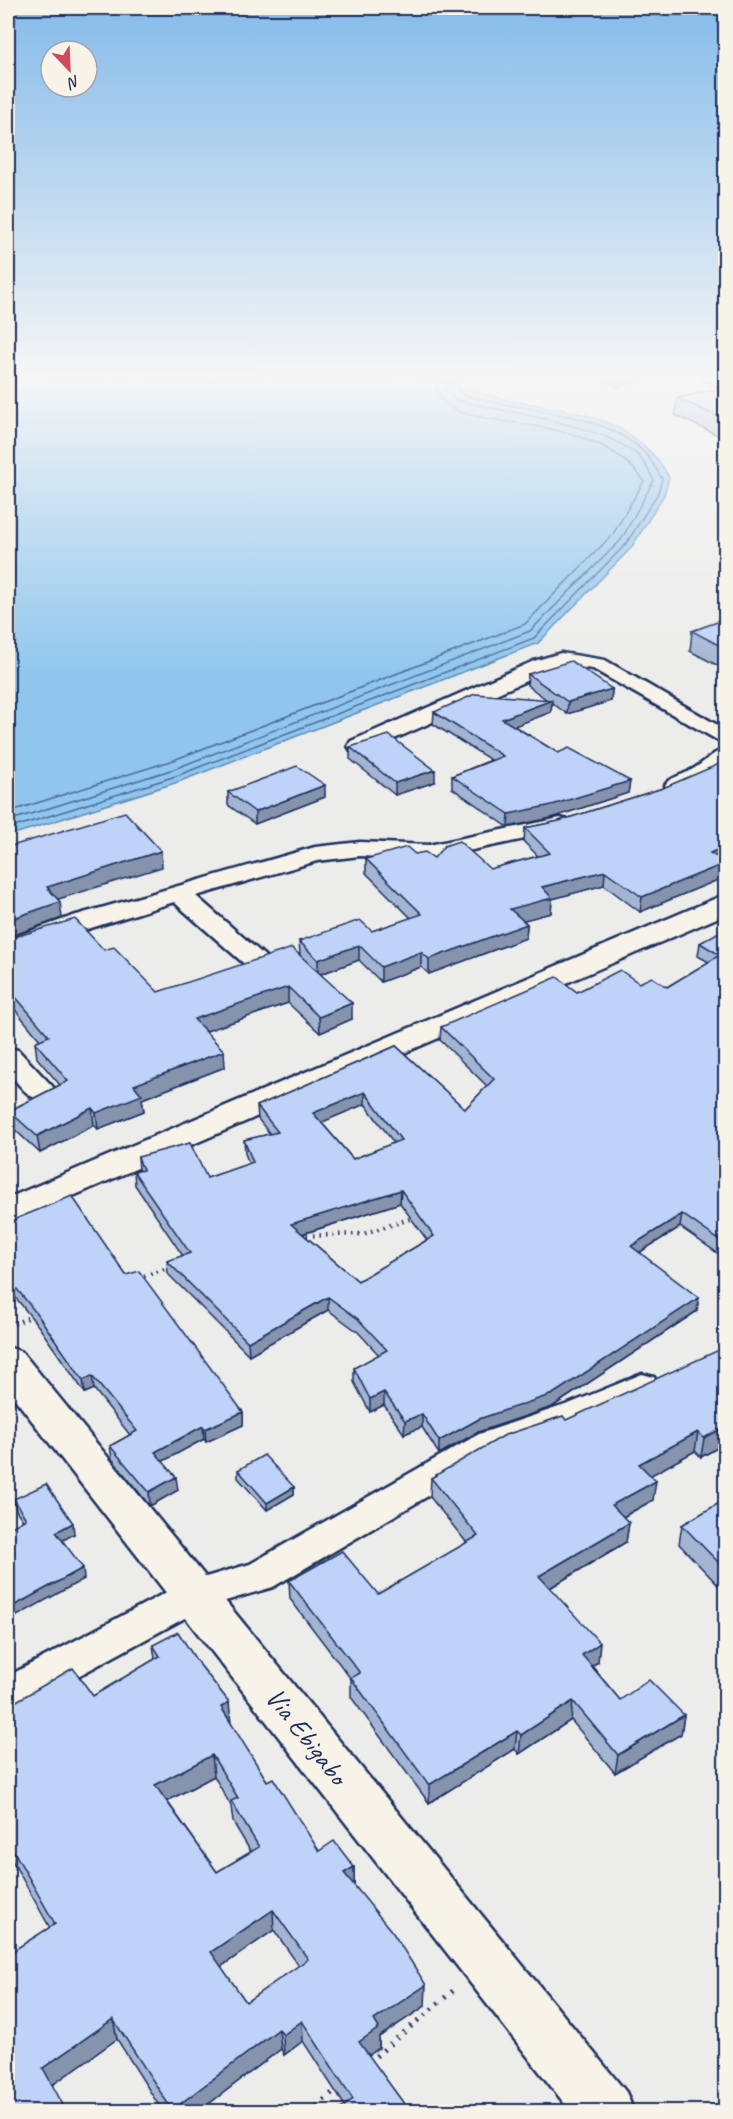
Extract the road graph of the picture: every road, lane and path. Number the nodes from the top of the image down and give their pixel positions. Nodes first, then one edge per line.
1 (726, 739) edge
2 (359, 746) edge
3 (726, 755) edge
4 (652, 795) edge
5 (578, 820) edge
6 (179, 894) junction
7 (726, 903) edge
8 (8, 947) edge
9 (258, 963) edge
10 (8, 1056) edge
11 (43, 1093) edge
12 (8, 1212) edge
13 (427, 1214) edge
14 (288, 1238) edge
15 (180, 1263) edge
16 (136, 1279) edge
17 (39, 1314) edge
18 (8, 1326) edge
19 (8, 1362) edge
20 (674, 1371) edge
21 (195, 1595) junction
22 (8, 1695) edge
23 (485, 1963) junction
24 (363, 2067) edge
25 (345, 2082) edge
26 (310, 2112) edge
27 (606, 2112) edge

1 - 2 street
3 - 4 street
5 - 6 street
6 - 8 street
6 - 9 street
7 - 12 main road
10 - 11 street
13 - 14 path
15 - 16 path
17 - 18 path
19 - 21 main road, Via Ebigabo
20 - 21 street
21 - 22 street
21 - 23 main road, Via Ebigabo
23 - 24 path
23 - 27 main road, Via Ebigabo
25 - 26 path

